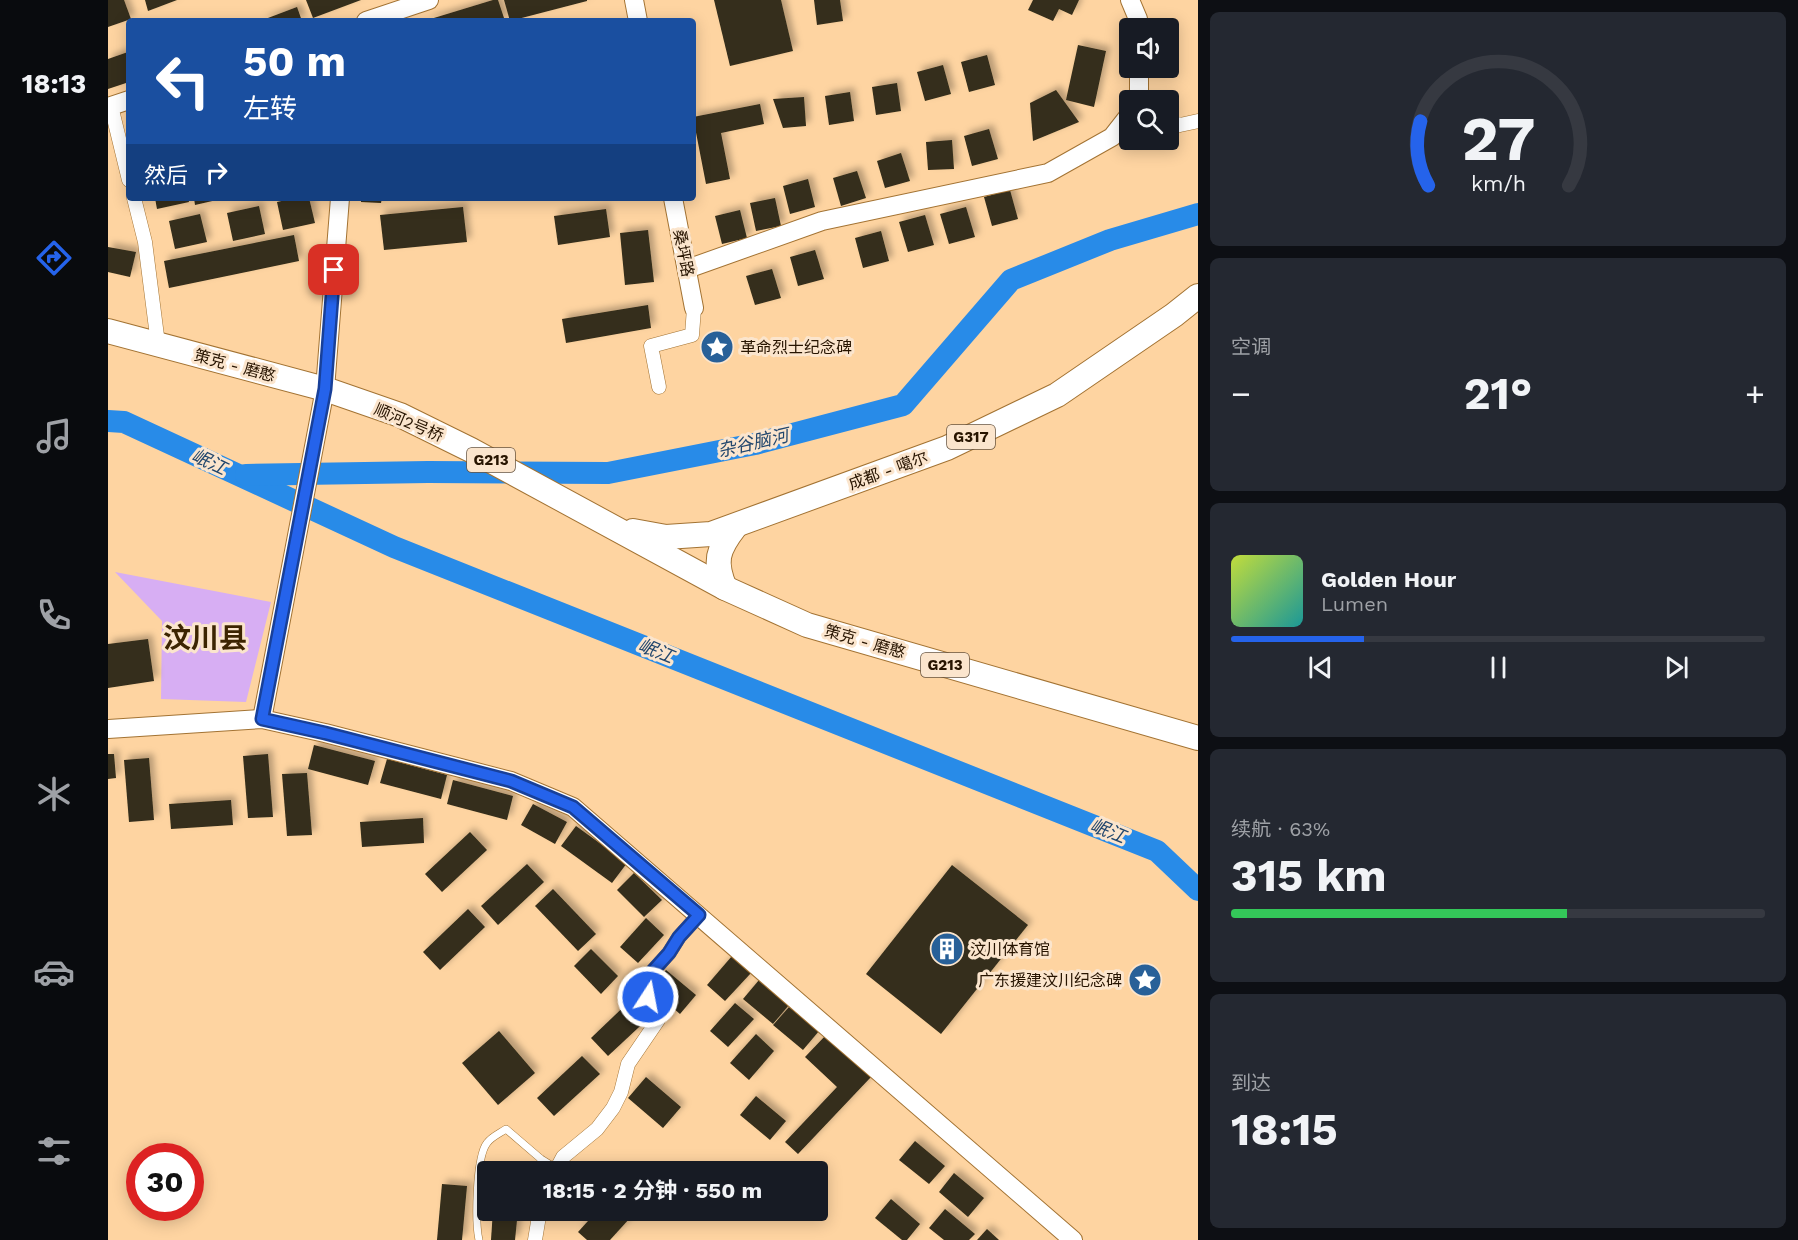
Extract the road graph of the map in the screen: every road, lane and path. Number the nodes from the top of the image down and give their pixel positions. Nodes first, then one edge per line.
1 (429, 0) edge
2 (634, 0) edge
3 (1130, 0) edge
4 (375, 18) edge
5 (637, 18) edge
6 (1138, 18) edge
7 (126, 101) edge
8 (109, 106) edge
9 (1198, 121) edge
10 (1179, 125) edge
11 (1119, 128) edge
12 (126, 169) edge
13 (135, 201) edge
14 (340, 201) edge
15 (674, 201) edge
16 (687, 269) junction
17 (1198, 296) edge
18 (694, 308) joint
19 (108, 331) edge
20 (158, 344) junction
21 (659, 387) dead end
22 (325, 389) junction
23 (361, 402) joint
24 (616, 528) junction
25 (728, 529) junction
26 (725, 588) junction
27 (262, 719) junction
28 (108, 729) edge
29 (1198, 738) edge
30 (699, 915) junction
31 (481, 1161) edge
32 (544, 1161) edge
33 (561, 1161) edge
34 (477, 1211) edge
35 (538, 1221) edge
36 (479, 1240) edge
37 (535, 1240) edge
38 (1073, 1240) edge

1 - 4 street
2 - 5 street
3 - 6 street
7 - 8 street
8 - 12 street
9 - 10 street
11 - 16 street
13 - 20 street
14 - 22 street
15 - 16 street, 桑坪路
16 - 18 street, 桑坪路
17 - 25 highway, 成都 - 噶尔 / G317
18 - 21 street
19 - 20 highway, 策克 - 磨憨 / G213
20 - 22 highway, 策克 - 磨憨 / G213
22 - 23 highway, 策克 - 磨憨 / G213
22 - 27 street
23 - 24 highway, 顺河2号桥 / G213
24 - 25 highway, 成都 - 噶尔 / G317
24 - 26 highway, 策克 - 磨憨 / G213
25 - 26 highway
26 - 29 highway, 策克 - 磨憨 / G213
27 - 28 street
27 - 30 street
30 - 33 street
30 - 38 street
31 - 32 lane, bridge
34 - 36 lane, bridge
35 - 37 street

